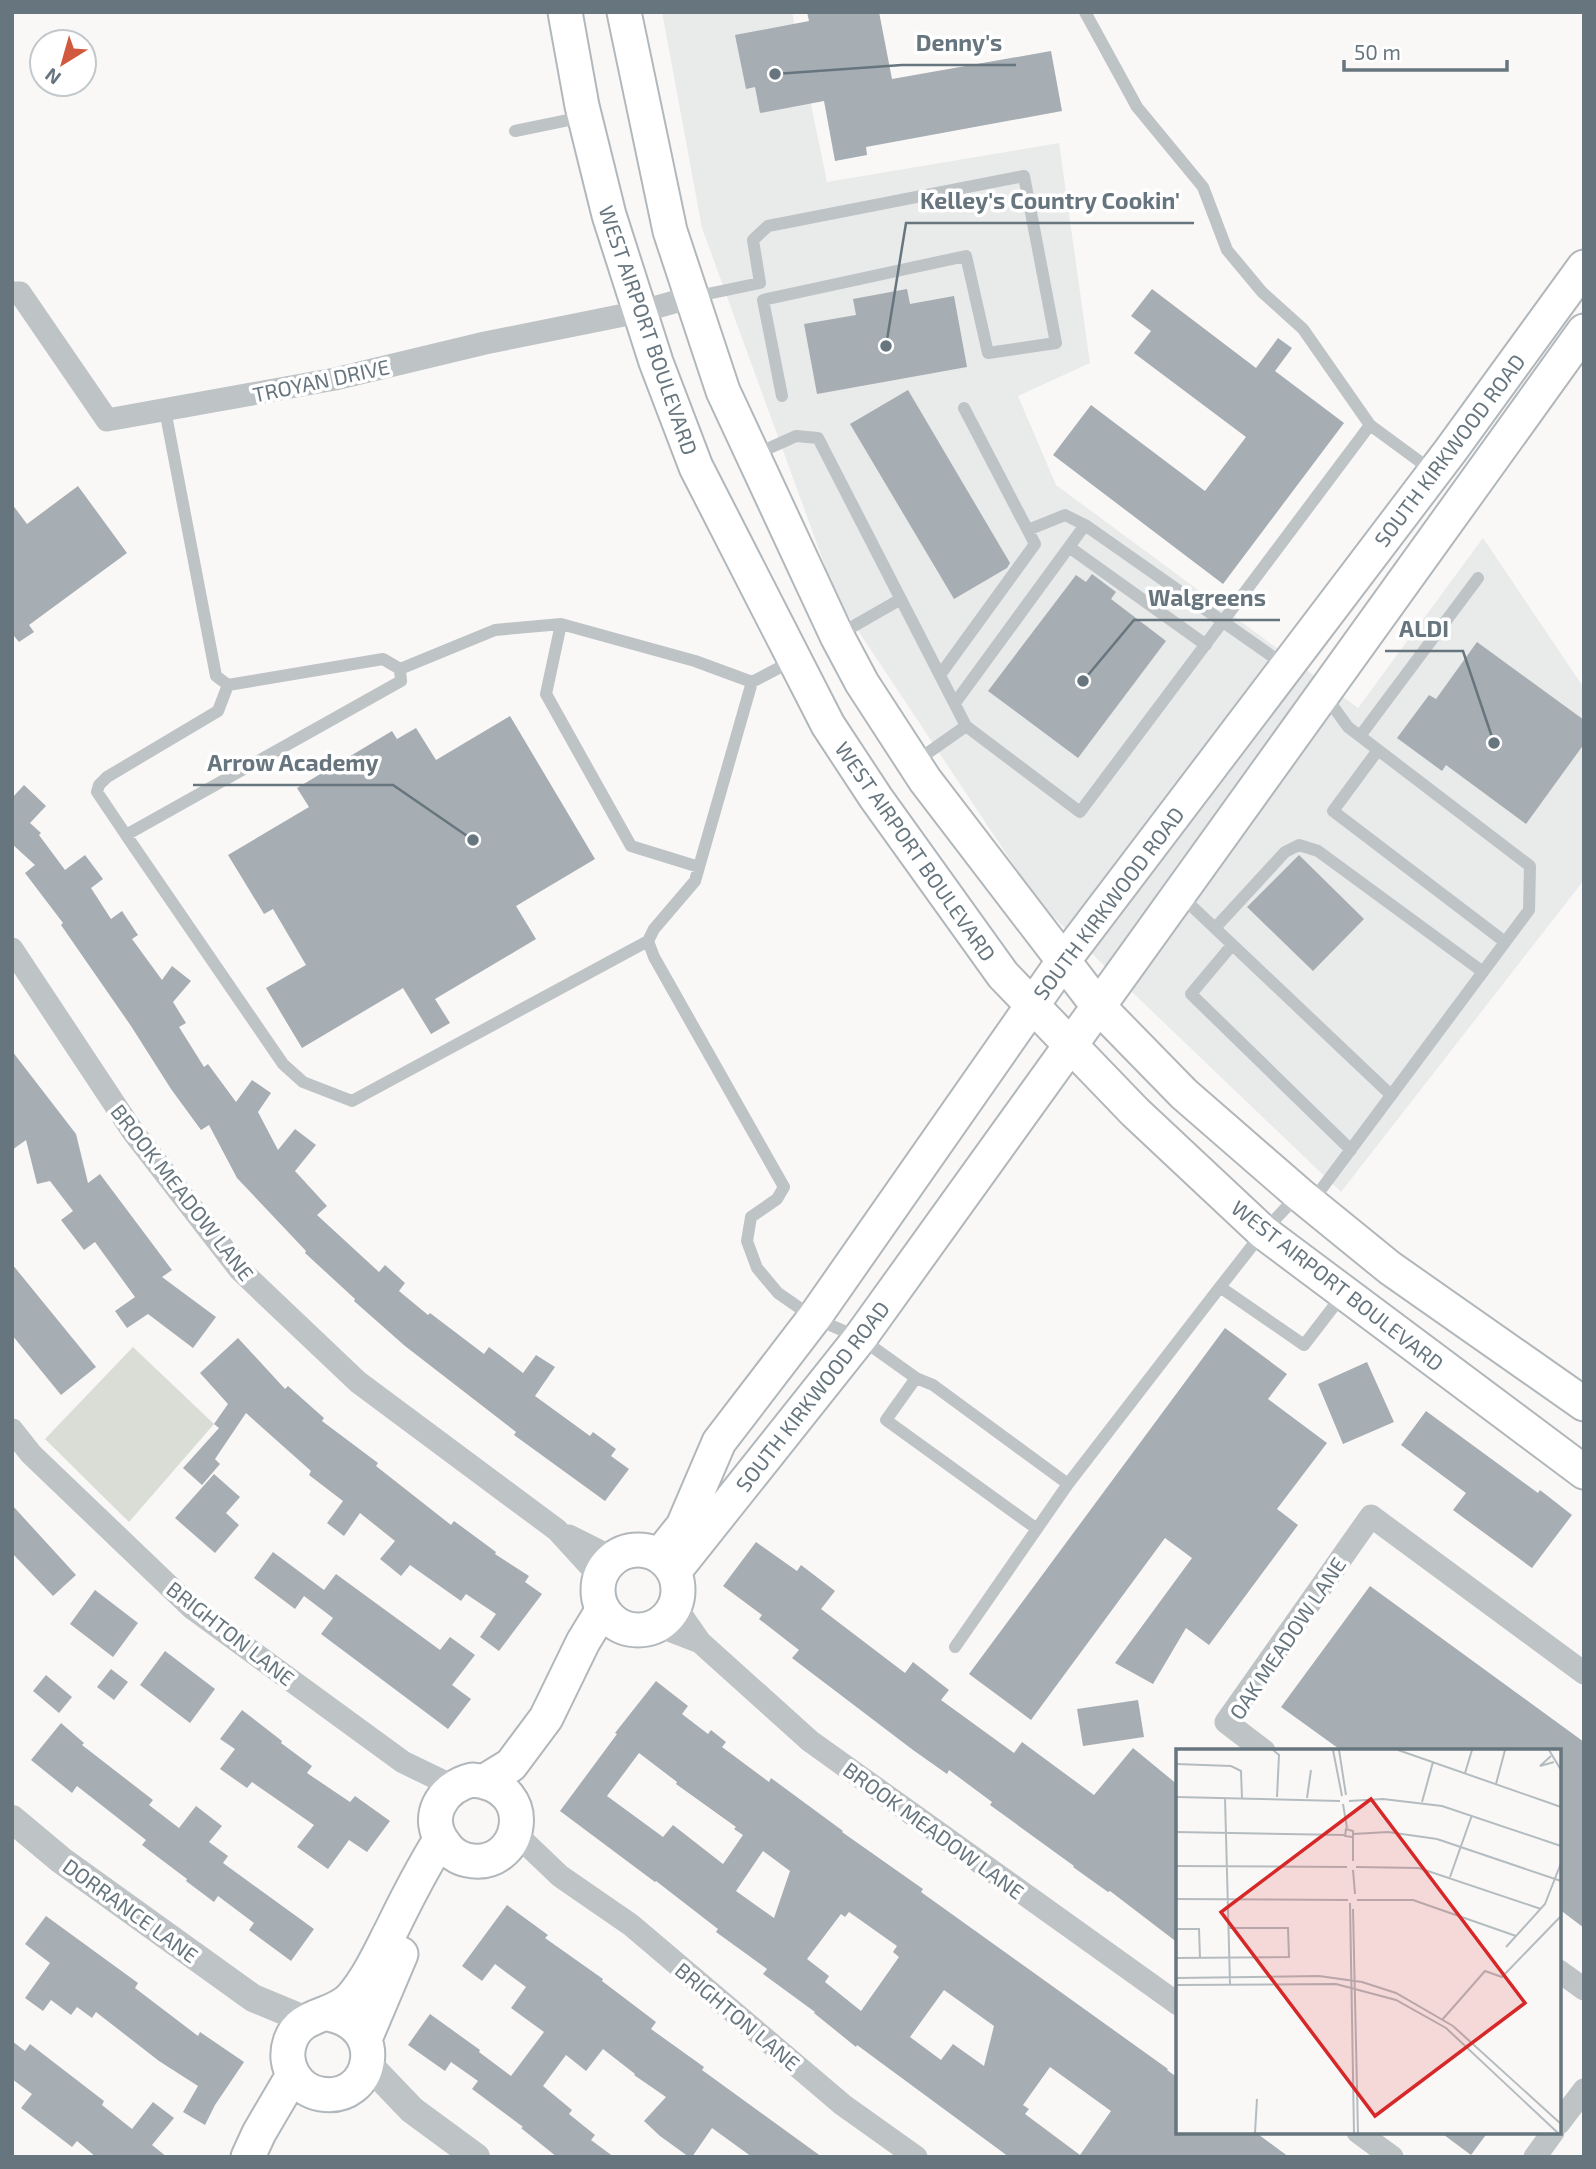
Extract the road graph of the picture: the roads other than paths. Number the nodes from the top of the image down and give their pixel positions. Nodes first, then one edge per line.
1 (565, 12) edge
2 (624, 12) edge
3 (1085, 12) edge
4 (584, 117) junction
5 (515, 131) dead end
6 (1584, 267) edge
7 (760, 283) junction
8 (12, 293) edge
9 (692, 297) junction
10 (763, 300) junction
11 (639, 312) junction
12 (1584, 331) edge
13 (782, 396) dead end
14 (964, 408) dead end
15 (166, 410) junction
16 (1370, 425) junction
17 (753, 456) junction
18 (1434, 472) junction
19 (1465, 495) junction
20 (1085, 524) junction
21 (1028, 530) junction
22 (1069, 547) junction
23 (1478, 578) dead end
24 (901, 599) junction
25 (1223, 622) junction
26 (561, 624) junction
27 (837, 636) junction
28 (1206, 645) junction
29 (794, 660) junction
30 (1286, 667) junction
31 (400, 669) junction
32 (940, 675) junction
33 (752, 682) junction
34 (228, 685) junction
35 (1323, 693) junction
36 (955, 703) junction
37 (966, 726) junction
38 (1360, 736) junction
39 (1378, 750) junction
40 (913, 763) junction
41 (126, 835) junction
42 (699, 867) junction
43 (1179, 894) junction
44 (1215, 929) junction
45 (648, 941) junction
46 (1506, 942) junction
47 (1232, 945) junction
48 (12, 949) edge
49 (1063, 960) junction
50 (1483, 972) junction
51 (1033, 1004) junction
52 (1098, 1006) junction
53 (1070, 1044) junction
54 (1391, 1095) junction
55 (1351, 1150) junction
56 (1305, 1199) junction
57 (1263, 1232) junction
58 (1220, 1287) junction
59 (1344, 1293) junction
60 (814, 1318) junction
61 (860, 1338) junction
62 (916, 1378) junction
63 (1584, 1404) edge
64 (12, 1430) edge
65 (1584, 1472) edge
66 (1068, 1484) junction
67 (1037, 1530) junction
68 (666, 1564) junction
69 (610, 1593) junction
70 (666, 1615) junction
71 (955, 1647) dead end
72 (1584, 1674) edge
73 (1261, 1749) edge
74 (459, 1791) junction
75 (12, 1819) edge
76 (509, 1830) junction
77 (451, 1849) junction
78 (1561, 1972) edge
79 (1584, 1989) edge
80 (1176, 2003) edge
81 (308, 2025) junction
82 (338, 2072) junction
83 (1584, 2090) edge
84 (1561, 2120) edge
85 (1360, 2134) edge
86 (1552, 2134) edge
87 (248, 2157) edge
88 (266, 2157) edge
89 (477, 2157) edge
90 (916, 2157) edge
91 (1392, 2157) edge
92 (1535, 2157) edge

1 - 4 main road, WEST AIRPORT BOULEVARD
2 - 9 main road
3 - 16 lane
4 - 5 lane
4 - 11 main road, WEST AIRPORT BOULEVARD
6 - 18 main road, SOUTH KIRKWOOD ROAD
7 - 9 lane
7 - 10 lane
7 - 10 lane
8 - 15 street, TROYAN DRIVE
9 - 11 street, TROYAN DRIVE
9 - 17 main road
10 - 13 lane
11 - 15 street, TROYAN DRIVE
11 - 29 main road, WEST AIRPORT BOULEVARD
12 - 19 main road, SOUTH KIRKWOOD ROAD
14 - 21 lane
15 - 34 lane
16 - 18 lane
16 - 25 lane
17 - 24 lane
17 - 27 main road
18 - 19 main road
18 - 30 main road, SOUTH KIRKWOOD ROAD
19 - 35 main road, SOUTH KIRKWOOD ROAD
20 - 21 lane
20 - 22 lane
20 - 25 lane
21 - 32 lane
22 - 28 lane
22 - 36 lane
23 - 38 lane
24 - 27 lane
24 - 32 lane
25 - 28 lane
25 - 30 lane
26 - 31 lane
26 - 33 lane
26 - 42 lane
27 - 29 main road
27 - 40 main road
28 - 37 lane
29 - 33 lane
29 - 51 main road, WEST AIRPORT BOULEVARD
30 - 35 main road
30 - 49 main road, SOUTH KIRKWOOD ROAD
31 - 34 lane
31 - 41 lane
32 - 36 lane
33 - 42 lane
34 - 41 lane
35 - 38 lane
35 - 43 main road, SOUTH KIRKWOOD ROAD
36 - 37 lane
37 - 40 lane
38 - 39 lane
39 - 46 lane
39 - 46 lane
40 - 49 main road
41 - 45 lane
42 - 45 lane
43 - 44 lane
43 - 52 main road, SOUTH KIRKWOOD ROAD
44 - 47 lane
44 - 50 lane
45 - 60 lane
46 - 50 lane
47 - 54 lane
47 - 55 lane
48 - 69 street, BROOK MEADOW LANE
49 - 51 main road, SOUTH KIRKWOOD ROAD
49 - 52 main road
50 - 54 lane
51 - 53 main road, WEST AIRPORT BOULEVARD
51 - 60 main road, SOUTH KIRKWOOD ROAD
52 - 53 main road, SOUTH KIRKWOOD ROAD
52 - 56 main road
53 - 57 main road, WEST AIRPORT BOULEVARD
53 - 61 main road, SOUTH KIRKWOOD ROAD
54 - 55 lane
55 - 56 lane
56 - 57 lane
56 - 63 main road
57 - 58 lane
57 - 59 main road, WEST AIRPORT BOULEVARD
58 - 59 lane
58 - 66 lane
59 - 65 main road, WEST AIRPORT BOULEVARD
60 - 61 lane
60 - 68 main road, SOUTH KIRKWOOD ROAD
61 - 62 lane
61 - 68 main road, SOUTH KIRKWOOD ROAD
62 - 66 lane
62 - 67 lane
64 - 74 street, BRIGHTON LANE
66 - 67 lane
67 - 71 lane
68 - 69 main road
68 - 70 main road
69 - 70 main road
69 - 74 main road
69 - 76 main road
70 - 80 street, BROOK MEADOW LANE
72 - 73 street, OAK MEADOW LANE
74 - 76 main road
74 - 77 main road
75 - 81 street, DORRANCE LANE
76 - 77 main road
76 - 90 street, BRIGHTON LANE
77 - 81 main road
77 - 82 main road
78 - 79 street
81 - 82 main road
81 - 82 main road
82 - 87 main road
82 - 88 main road
82 - 89 street
83 - 84 street
85 - 91 street
86 - 92 street

